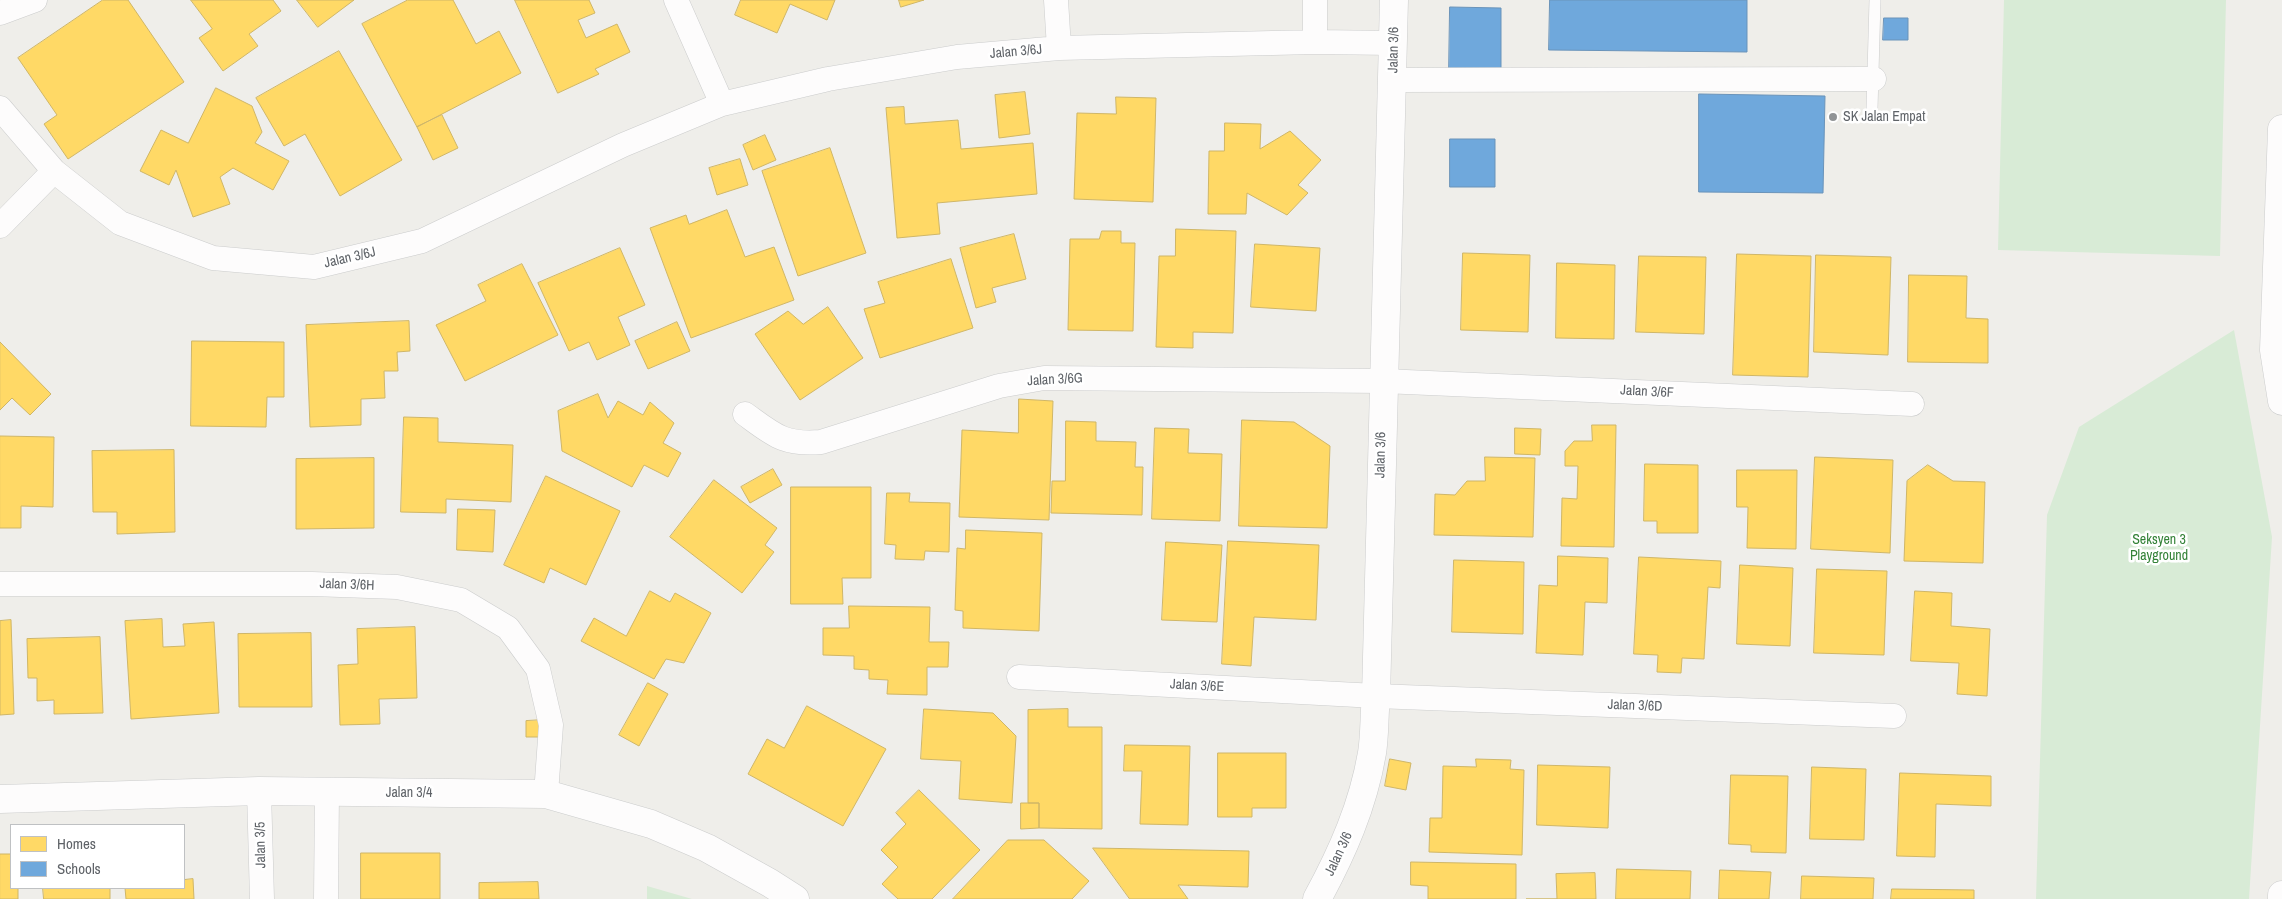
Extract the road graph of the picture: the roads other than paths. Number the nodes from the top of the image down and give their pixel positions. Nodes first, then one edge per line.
1 (35, 0) edge
2 (676, 0) edge
3 (1056, 0) edge
4 (1315, 0) edge
5 (1394, 0) edge
6 (1875, 0) edge
7 (0, 13) edge
8 (1315, 42) junction
9 (1394, 43) junction
10 (1059, 48) junction
11 (1874, 79) junction
12 (1393, 80) junction
13 (722, 104) junction
14 (0, 108) edge
15 (1872, 110) dead end
16 (2282, 129) edge
17 (54, 171) junction
18 (0, 226) edge
19 (1383, 381) junction
20 (2282, 401) edge
21 (1912, 404) dead end
22 (745, 414) dead end
23 (0, 584) edge
24 (1019, 677) dead end
25 (1376, 696) junction
26 (1894, 716) dead end
27 (259, 791) junction
28 (327, 792) junction
29 (546, 794) junction
30 (0, 799) edge
31 (2282, 895) edge
32 (262, 899) edge
33 (326, 899) edge
34 (795, 899) edge
35 (1317, 899) edge
36 (2282, 899) edge

1 - 7 street
2 - 13 street
3 - 10 street
4 - 8 street
5 - 9 street, Jalan 3/6
6 - 11 lane
8 - 9 street, Jalan 3/6J
8 - 10 street, Jalan 3/6J
9 - 12 street, Jalan 3/6
10 - 13 street, Jalan 3/6J
11 - 12 street
11 - 15 lane
12 - 19 street, Jalan 3/6
13 - 17 street, Jalan 3/6J
14 - 17 street, Jalan 3/6J
16 - 20 street
17 - 18 street
19 - 21 street, Jalan 3/6F
19 - 22 street, Jalan 3/6G
19 - 25 street, Jalan 3/6
23 - 29 street, Jalan 3/6H
24 - 25 street, Jalan 3/6E
25 - 26 street, Jalan 3/6D
25 - 35 street, Jalan 3/6
27 - 28 street, Jalan 3/4
27 - 30 street, Jalan 3/4
27 - 32 street, Jalan 3/5
28 - 29 street, Jalan 3/4
28 - 33 street
29 - 34 street, Jalan 3/4
31 - 36 street

